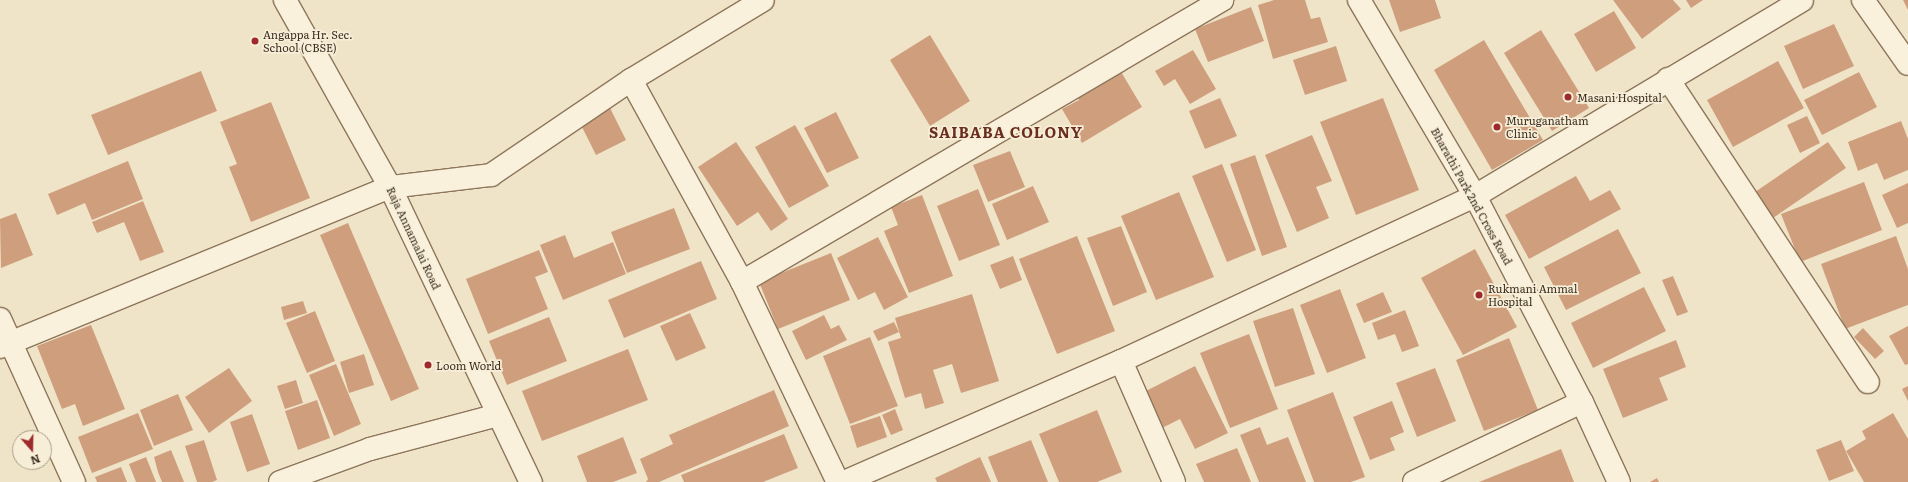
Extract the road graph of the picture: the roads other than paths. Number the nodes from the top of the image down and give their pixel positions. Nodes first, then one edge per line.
1 (285, 0) edge
2 (763, 0) edge
3 (1222, 0) edge
4 (1359, 0) edge
5 (1802, 0) edge
6 (1863, 0) edge
7 (1908, 64) edge
8 (1668, 79) junction
9 (631, 80) junction
10 (390, 187) junction
11 (1475, 196) junction
12 (742, 282) junction
13 (0, 319) edge
14 (5, 345) edge
15 (1121, 361) junction
16 (1868, 382) dead end
17 (1582, 402) junction
18 (498, 415) junction
19 (74, 482) edge
20 (280, 482) edge
21 (531, 482) edge
22 (838, 482) edge
23 (844, 482) edge
24 (1174, 482) edge
25 (1414, 482) edge
26 (1620, 482) edge

1 - 10 street, Raja Annamalai Road
2 - 9 street
3 - 12 street
4 - 11 street, Bharathi Park 2nd Cross Road
5 - 8 street
6 - 7 street
8 - 11 street
8 - 16 street
9 - 10 street
9 - 12 street
10 - 14 street
10 - 18 street, Raja Annamalai Road
11 - 15 street
11 - 17 street, Bharathi Park 2nd Cross Road
12 - 22 street
13 - 14 street
14 - 19 street
15 - 23 street
15 - 24 street
17 - 25 street
17 - 26 street, Bharathi Park 2nd Cross Road
18 - 20 street
18 - 21 street, Raja Annamalai Road

